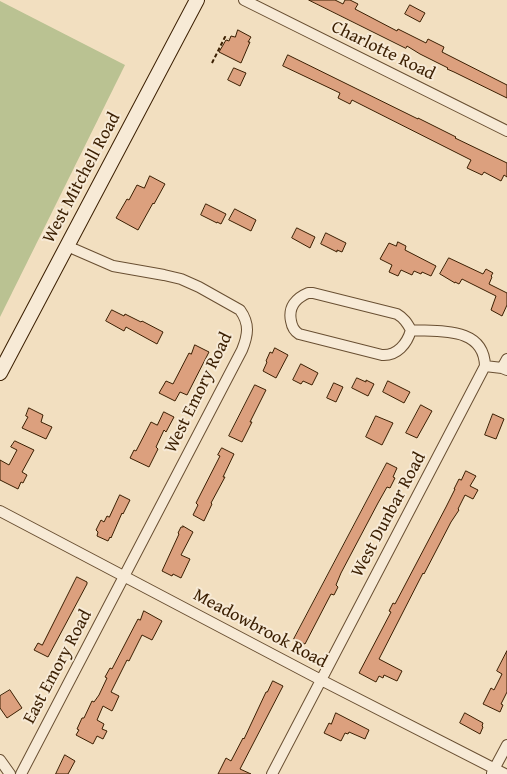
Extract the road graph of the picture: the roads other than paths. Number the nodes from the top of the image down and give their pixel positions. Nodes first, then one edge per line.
1 (196, 0) edge
2 (244, 0) edge
3 (507, 131) edge
4 (67, 246) junction
5 (411, 330) junction
6 (485, 366) junction
7 (505, 366) edge
8 (0, 373) edge
9 (0, 511) edge
10 (124, 575) junction
11 (321, 680) junction
12 (507, 745) edge
13 (0, 760) edge
14 (493, 771) edge
15 (10, 774) edge
16 (20, 774) edge
17 (272, 774) edge
18 (505, 774) edge

1 - 4 main road, West Mitchell Road
2 - 3 street, Charlotte Road
4 - 8 main road, West Mitchell Road
4 - 10 street, West Emory Road
5 - 5 street
5 - 6 street
6 - 7 street
6 - 11 street, West Dunbar Road
9 - 10 street, Meadowbrook Road
10 - 11 street, Meadowbrook Road
10 - 16 street, East Emory Road
11 - 14 street, Meadowbrook Road
11 - 17 street, West Dunbar Road
12 - 14 street
13 - 15 street
14 - 18 street, Meadowbrook Road

